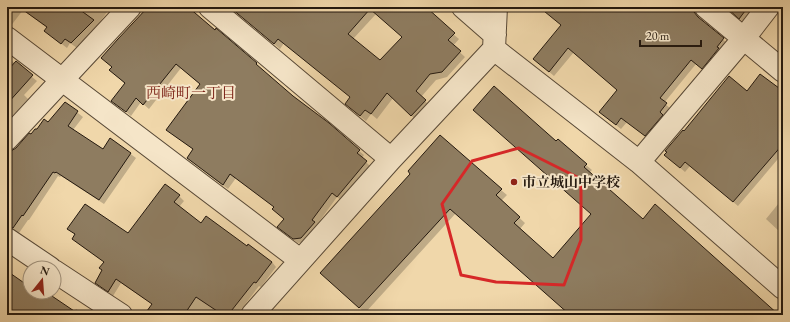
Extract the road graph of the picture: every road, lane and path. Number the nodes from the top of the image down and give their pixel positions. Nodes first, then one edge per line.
1 (130, 7) edge
2 (210, 7) edge
3 (464, 7) edge
4 (496, 7) edge
5 (706, 7) edge
6 (768, 7) edge
7 (7, 38) edge
8 (744, 38) junction
9 (495, 42) junction
10 (783, 71) edge
11 (62, 80) junction
12 (7, 139) edge
13 (391, 159) junction
14 (639, 162) junction
15 (7, 239) edge
16 (38, 260) edge
17 (300, 260) junction
18 (62, 276) edge
19 (783, 288) edge
20 (121, 315) edge
21 (252, 315) edge

1 - 11 street
2 - 13 street
3 - 9 street
4 - 9 street
5 - 8 street
6 - 8 street
7 - 11 street
8 - 10 street
8 - 14 street
9 - 13 street
9 - 14 street
11 - 12 street
11 - 17 street
13 - 17 street
14 - 19 street
15 - 16 street
17 - 21 street
18 - 20 street

